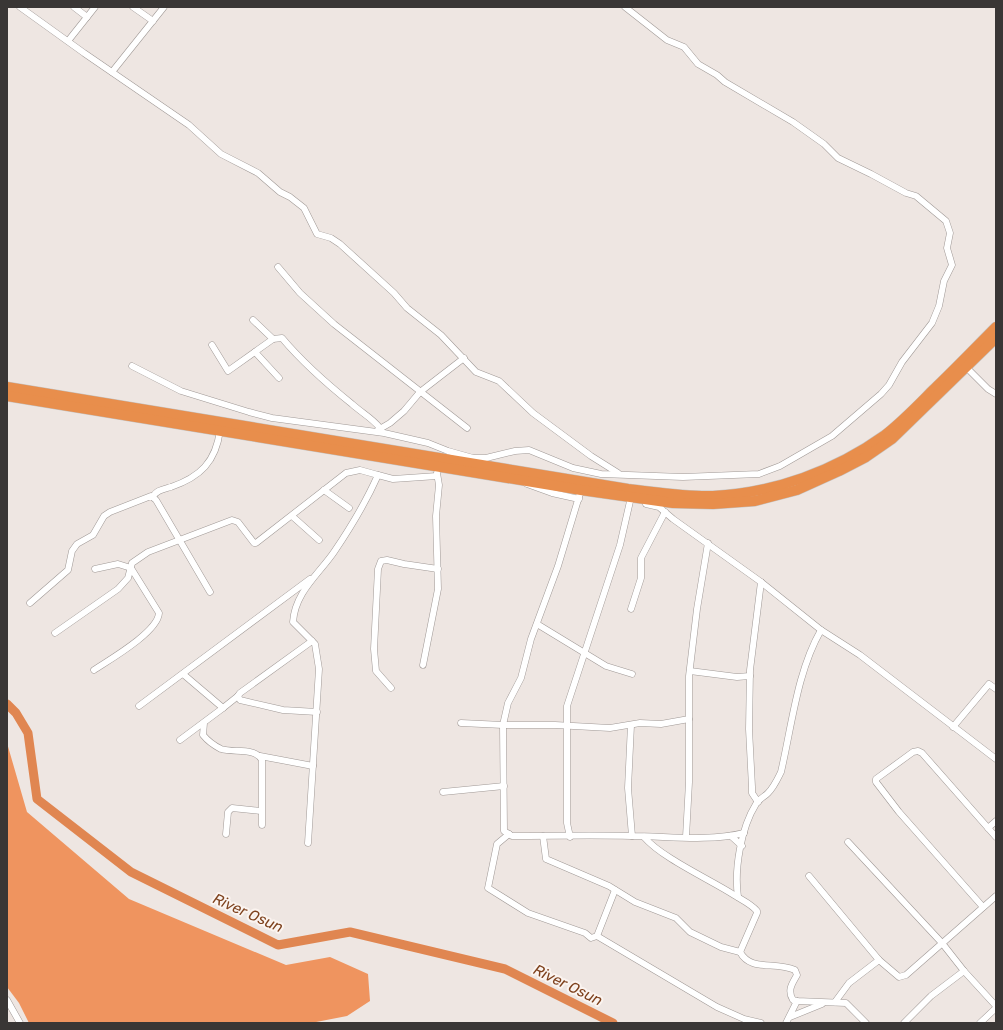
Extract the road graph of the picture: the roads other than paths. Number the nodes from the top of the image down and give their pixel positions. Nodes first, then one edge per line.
1 (20, 7) edge
2 (74, 7) edge
3 (95, 7) edge
4 (133, 7) edge
5 (164, 7) edge
6 (624, 7) edge
7 (87, 17) junction
8 (153, 21) junction
9 (68, 41) junction
10 (112, 72) junction
11 (278, 267) dead end
12 (252, 320) dead end
13 (996, 327) edge
14 (996, 338) edge
15 (273, 339) junction
16 (212, 345) dead end
17 (256, 352) junction
18 (464, 358) junction
19 (132, 366) dead end
20 (967, 368) junction
21 (279, 378) dead end
22 (7, 387) edge
23 (420, 392) junction
24 (996, 394) edge
25 (7, 396) edge
26 (467, 428) dead end
27 (220, 430) junction
28 (378, 430) junction
29 (438, 457) junction
30 (618, 473) junction
31 (378, 475) junction
32 (437, 476) junction
33 (324, 490) junction
34 (580, 494) junction
35 (153, 497) junction
36 (631, 499) junction
37 (348, 508) dead end
38 (665, 512) junction
39 (292, 516) junction
40 (178, 539) junction
41 (319, 540) dead end
42 (708, 543) junction
43 (131, 568) junction
44 (95, 569) dead end
45 (438, 569) junction
46 (312, 576) junction
47 (761, 582) junction
48 (296, 589) junction
49 (210, 592) dead end
50 (301, 595) junction
51 (30, 603) dead end
52 (631, 609) dead end
53 (537, 624) junction
54 (821, 630) junction
55 (55, 633) dead end
56 (312, 641) junction
57 (585, 654) junction
58 (423, 665) dead end
59 (94, 670) dead end
60 (690, 671) junction
61 (183, 674) junction
62 (632, 674) dead end
63 (750, 676) junction
64 (391, 688) dead end
65 (996, 689) edge
66 (238, 696) junction
67 (140, 706) dead end
68 (223, 708) junction
69 (317, 712) junction
70 (688, 719) junction
71 (204, 723) junction
72 (461, 723) dead end
73 (503, 725) junction
74 (631, 725) junction
75 (568, 726) junction
76 (954, 727) junction
77 (180, 740) dead end
78 (260, 756) junction
79 (996, 758) edge
80 (313, 766) junction
81 (504, 786) junction
82 (443, 792) dead end
83 (758, 802) junction
84 (261, 811) junction
85 (996, 821) edge
86 (262, 825) dead end
87 (988, 828) junction
88 (744, 833) junction
89 (226, 834) dead end
90 (509, 834) junction
91 (543, 836) junction
92 (632, 836) junction
93 (731, 836) junction
94 (570, 837) junction
95 (644, 837) junction
96 (686, 837) junction
97 (996, 837) edge
98 (848, 842) dead end
99 (308, 843) dead end
100 (742, 846) junction
101 (809, 876) dead end
102 (615, 890) junction
103 (996, 896) edge
104 (738, 897) junction
105 (983, 907) junction
106 (597, 936) junction
107 (942, 943) junction
108 (740, 952) junction
109 (879, 960) junction
110 (964, 971) junction
111 (7, 1000) edge
112 (797, 1001) junction
113 (835, 1002) junction
114 (823, 1003) junction
115 (996, 1007) edge
116 (794, 1009) junction
117 (807, 1010) junction
118 (790, 1017) junction
119 (20, 1023) edge
120 (761, 1023) edge
121 (786, 1023) edge
122 (866, 1023) edge
123 (904, 1023) edge
124 (980, 1023) edge

1 - 9 street
2 - 7 street
3 - 7 street
4 - 8 street
5 - 8 street
6 - 30 street
7 - 9 street
8 - 10 street
9 - 10 street
10 - 18 street
11 - 23 street
12 - 15 street
13 - 29 highway
14 - 20 highway
15 - 17 street
15 - 28 street
16 - 17 street
17 - 21 street
18 - 23 street
18 - 30 street
19 - 28 street
20 - 24 street
20 - 36 highway
22 - 29 highway
23 - 26 street
23 - 28 street
25 - 27 highway
27 - 29 highway
27 - 35 street
28 - 29 street
29 - 30 street
29 - 32 street
29 - 34 highway
31 - 32 street
31 - 33 street
31 - 46 street
32 - 45 street
33 - 37 street
33 - 39 street
34 - 36 highway
34 - 53 street
35 - 40 street
35 - 51 street
36 - 38 street
36 - 57 street
38 - 42 street
38 - 52 street
39 - 40 street
39 - 41 street
40 - 43 street
40 - 49 street
42 - 47 street
42 - 60 street
43 - 44 street
43 - 55 street
43 - 59 street
45 - 58 street
45 - 64 street
46 - 48 street
46 - 50 street
47 - 54 street
47 - 63 street
48 - 50 street
48 - 61 street
50 - 56 street
53 - 57 street
53 - 73 street
54 - 76 street
54 - 83 street
56 - 66 street
56 - 69 street
57 - 62 street
57 - 75 street
60 - 63 street
60 - 70 street
61 - 67 street
61 - 68 street
63 - 83 street
65 - 76 street
66 - 68 street
66 - 69 street
68 - 71 street
69 - 80 street
70 - 74 street
70 - 96 street
71 - 77 street
71 - 78 street
72 - 73 street
73 - 75 street
73 - 81 street
74 - 75 street
74 - 92 street
75 - 94 street
76 - 79 street
78 - 80 street
78 - 84 street
80 - 99 street
81 - 82 street
81 - 90 street
83 - 88 street
84 - 86 street
84 - 89 street
85 - 87 street
87 - 97 street
87 - 105 street
88 - 93 street
88 - 100 street
90 - 91 street
90 - 106 street
91 - 94 street
91 - 102 street
92 - 94 street
92 - 95 street
93 - 96 street
93 - 100 street
95 - 96 street
95 - 104 street
98 - 107 street
100 - 104 street
101 - 109 street
102 - 106 street
102 - 108 street
103 - 105 street
104 - 108 street
105 - 107 street
106 - 120 street
107 - 109 street
107 - 110 street
108 - 112 street
109 - 113 street
110 - 115 street
110 - 123 street
111 - 119 street
112 - 114 street
112 - 116 street
113 - 114 street
113 - 122 street
114 - 117 street
115 - 124 street
116 - 117 street
116 - 118 street
117 - 118 street
118 - 121 street

